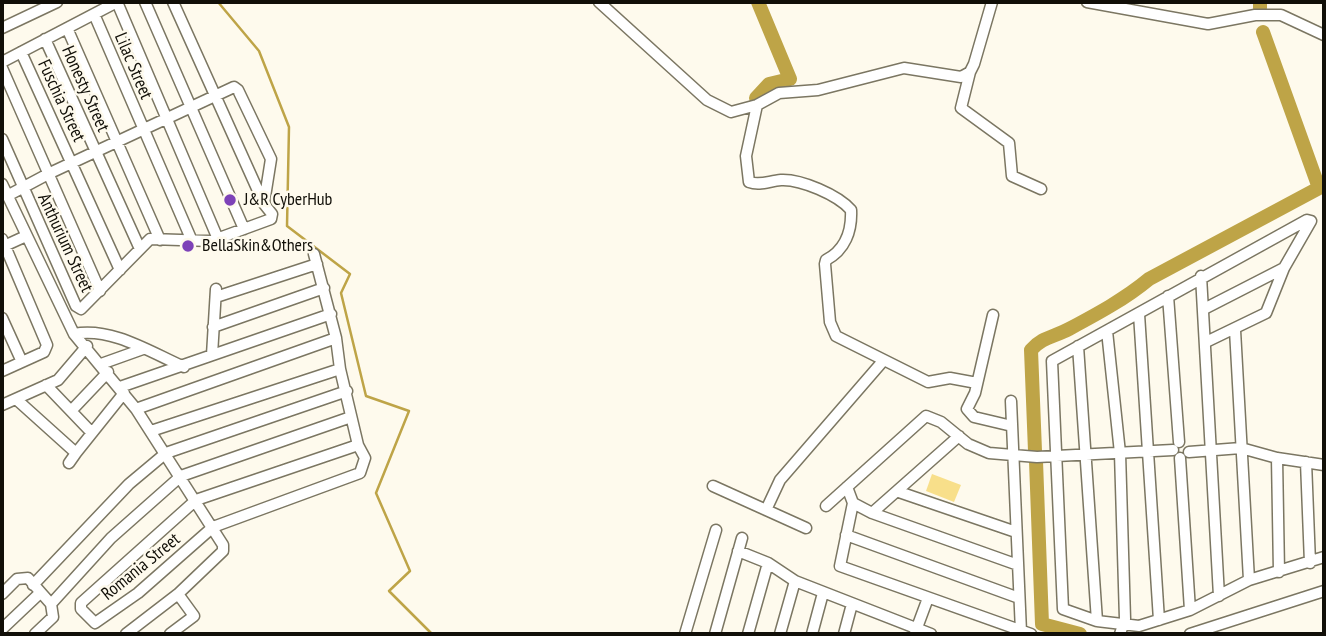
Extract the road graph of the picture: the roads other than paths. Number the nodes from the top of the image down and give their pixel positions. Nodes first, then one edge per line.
1 (57, 2) edge
2 (117, 2) edge
3 (145, 2) edge
4 (173, 2) edge
5 (599, 2) edge
6 (992, 2) edge
7 (1087, 2) edge
8 (94, 14) junction
9 (2, 28) edge
10 (66, 28) junction
11 (1324, 35) edge
12 (45, 39) junction
13 (21, 52) junction
14 (2, 62) edge
15 (2, 68) edge
16 (970, 72) junction
17 (215, 96) junction
18 (757, 105) junction
19 (192, 107) junction
20 (169, 118) junction
21 (143, 130) junction
22 (2, 139) edge
23 (118, 141) junction
24 (96, 152) junction
25 (72, 163) junction
26 (50, 173) junction
27 (2, 184) edge
28 (23, 188) junction
29 (1041, 189) dead end
30 (7, 196) junction
31 (264, 204) junction
32 (244, 229) junction
33 (26, 236) junction
34 (218, 239) junction
35 (160, 240) junction
36 (192, 241) junction
37 (3, 244) edge
38 (140, 250) junction
39 (1284, 268) junction
40 (120, 270) junction
41 (1201, 276) junction
42 (324, 288) junction
43 (100, 291) junction
44 (1168, 296) junction
45 (1204, 309) junction
46 (331, 314) junction
47 (1139, 314) junction
48 (993, 315) dead end
49 (2, 318) edge
50 (214, 327) junction
51 (1235, 330) junction
52 (1107, 331) junction
53 (74, 334) junction
54 (336, 338) junction
55 (1206, 342) junction
56 (87, 346) junction
57 (1078, 346) junction
58 (143, 349) junction
59 (212, 355) junction
60 (883, 361) junction
61 (22, 362) junction
62 (184, 367) junction
63 (105, 368) junction
64 (340, 369) junction
65 (2, 371) edge
66 (977, 383) junction
67 (46, 385) junction
68 (122, 390) junction
69 (347, 391) junction
70 (16, 399) junction
71 (1011, 401) dead end
72 (2, 405) edge
73 (136, 409) junction
74 (71, 411) junction
75 (351, 417) junction
76 (1012, 426) junction
77 (151, 431) junction
78 (92, 433) junction
79 (959, 436) junction
80 (358, 445) junction
81 (1241, 448) junction
82 (1210, 450) junction
83 (1180, 451) junction
84 (1149, 452) junction
85 (76, 453) junction
86 (166, 453) junction
87 (1088, 453) junction
88 (1119, 453) junction
89 (1013, 455) junction
90 (1055, 456) junction
91 (1277, 458) junction
92 (1306, 462) junction
93 (69, 463) dead end
94 (1323, 464) edge
95 (181, 476) junction
96 (713, 486) dead end
97 (847, 487) junction
98 (899, 492) junction
99 (196, 500) junction
100 (853, 503) junction
101 (826, 506) dead end
102 (766, 510) junction
103 (872, 513) junction
104 (213, 527) junction
105 (806, 528) dead end
106 (716, 530) dead end
107 (1016, 532) junction
108 (846, 535) junction
109 (742, 538) dead end
110 (738, 551) junction
111 (1324, 557) edge
112 (768, 563) junction
113 (1310, 563) junction
114 (1018, 565) junction
115 (1279, 572) junction
116 (1249, 580) junction
117 (795, 581) junction
118 (36, 589) junction
119 (1324, 591) edge
120 (823, 593) junction
121 (2, 594) edge
122 (178, 594) junction
123 (1219, 596) junction
124 (928, 598) junction
125 (1019, 598) junction
126 (51, 604) junction
127 (852, 604) junction
128 (1190, 610) junction
129 (1159, 620) junction
130 (1097, 621) junction
131 (2, 629) edge
132 (1122, 630) edge
133 (915, 631) edge
134 (1026, 633) edge
135 (35, 634) edge
136 (126, 634) edge
137 (170, 634) edge
138 (685, 634) edge
139 (715, 634) edge
140 (748, 634) edge
141 (780, 634) edge
142 (812, 634) edge
143 (845, 634) edge
144 (931, 634) edge
145 (1190, 634) edge

1 - 9 street
2 - 8 street
2 - 20 street
3 - 19 street
4 - 17 street
5 - 18 street
6 - 16 street
7 - 11 street
8 - 10 street
8 - 21 street, Lilac Street
10 - 12 street
10 - 23 street
12 - 13 street
12 - 24 street, Honesty Street
13 - 14 street
13 - 25 street, Fuschia Street
15 - 26 street
16 - 18 street
16 - 29 street
17 - 19 street
17 - 31 street
17 - 31 street
18 - 60 street
19 - 20 street
19 - 32 street
20 - 21 street
20 - 34 street
21 - 23 street
21 - 36 street, Lilac Street
22 - 28 street, Anthurium Street
23 - 24 street
23 - 35 street
24 - 25 street
24 - 38 street, Honesty Street
25 - 26 street
25 - 40 street, Fuschia Street
26 - 28 street
26 - 43 street
27 - 30 street
28 - 30 street
28 - 43 street, Anthurium Street
30 - 33 street
31 - 32 street
32 - 34 street
33 - 37 street
33 - 53 street
34 - 36 street
35 - 36 street
35 - 38 street
37 - 61 street
38 - 40 street
39 - 41 street
39 - 45 street
39 - 51 street
40 - 43 street
41 - 44 street
41 - 45 street
42 - 46 street
42 - 50 street
42 - 50 street
44 - 47 street
44 - 83 street
45 - 55 street
46 - 54 street
46 - 59 street
47 - 52 street
47 - 84 street
48 - 66 street
49 - 61 street
50 - 59 street
51 - 55 street
51 - 81 street
52 - 57 street
52 - 88 street
53 - 56 street
53 - 58 street
54 - 64 street
54 - 73 street
55 - 82 street
56 - 63 street
56 - 67 street
57 - 87 street
57 - 90 street
58 - 62 street
58 - 63 street
59 - 62 street
60 - 66 street
60 - 102 street
61 - 65 street
62 - 68 street
63 - 68 street
63 - 74 street
64 - 69 street
64 - 77 street
66 - 76 street
67 - 70 street
67 - 74 street
68 - 73 street
68 - 78 street
69 - 75 street
69 - 86 street
70 - 72 street
70 - 85 street
71 - 76 street
73 - 77 street
74 - 78 street
75 - 80 street
75 - 95 street
76 - 89 street
77 - 86 street
78 - 85 street
79 - 89 street
79 - 97 street
79 - 98 street
80 - 99 street
80 - 104 street
81 - 82 street
81 - 91 street
81 - 116 street
82 - 83 street
82 - 123 street
83 - 84 street
83 - 128 street
84 - 88 street
84 - 129 street
85 - 93 street
86 - 95 street
86 - 118 street
87 - 88 street
87 - 90 street
87 - 130 street
88 - 132 street
89 - 90 street
89 - 107 street
90 - 130 street
91 - 92 street
91 - 115 street
92 - 94 street
92 - 113 street
95 - 99 street
95 - 126 street
96 - 102 street
97 - 100 street
97 - 101 street
98 - 103 street
98 - 107 street
99 - 104 street
99 - 104 street, Romania Street
100 - 103 street
100 - 108 street
102 - 105 street
103 - 114 street
104 - 122 street
106 - 138 street
107 - 114 street
108 - 124 street
108 - 125 street
109 - 110 street
110 - 112 street
110 - 139 street
111 - 113 street
112 - 117 street
112 - 140 street
113 - 115 street
114 - 125 street
115 - 116 street
116 - 123 street
117 - 120 street
117 - 141 street
118 - 121 street
118 - 126 street
118 - 131 street
119 - 145 street
120 - 127 street
120 - 142 street
122 - 136 street
122 - 137 street
123 - 128 street
124 - 133 street
124 - 134 street
125 - 134 street
126 - 135 street
127 - 133 street
127 - 143 street
128 - 129 street
129 - 132 street
130 - 132 street
133 - 144 street

